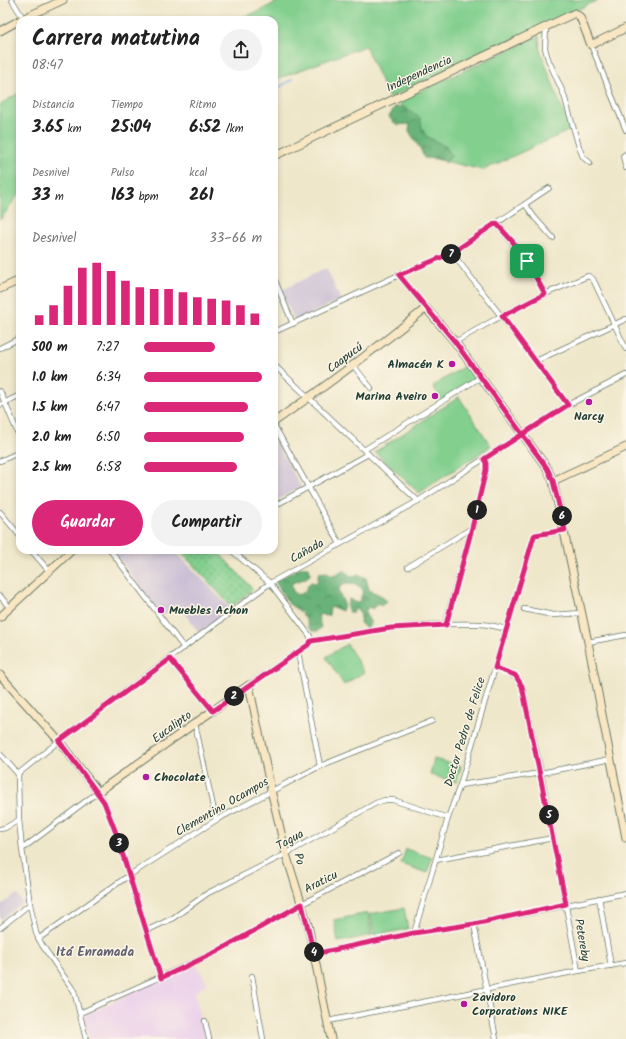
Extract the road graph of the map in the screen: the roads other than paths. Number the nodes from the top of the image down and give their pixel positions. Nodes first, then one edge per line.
1 (12, 0) edge
2 (64, 0) edge
3 (19, 16) edge
4 (30, 16) edge
5 (16, 23) edge
6 (546, 26) junction
7 (626, 28) edge
8 (0, 31) edge
9 (591, 45) junction
10 (626, 130) edge
11 (278, 154) edge
12 (626, 154) edge
13 (590, 163) dead end
14 (626, 168) edge
15 (549, 188) dead end
16 (525, 204) junction
17 (496, 223) junction
18 (553, 238) dead end
19 (452, 253) junction
20 (399, 275) junction
21 (16, 282) edge
22 (278, 288) edge
23 (0, 289) edge
24 (545, 294) junction
25 (426, 308) junction
26 (502, 316) junction
27 (626, 319) edge
28 (293, 324) junction
29 (614, 324) junction
30 (278, 330) edge
31 (16, 340) edge
32 (455, 342) junction
33 (0, 348) edge
34 (626, 349) edge
35 (536, 362) junction
36 (353, 365) junction
37 (278, 369) edge
38 (626, 375) edge
39 (481, 378) junction
40 (371, 388) dead end
41 (0, 391) edge
42 (16, 397) edge
43 (309, 398) junction
44 (2, 404) edge
45 (568, 405) junction
46 (278, 420) edge
47 (16, 430) edge
48 (278, 430) edge
49 (522, 434) junction
50 (626, 447) edge
51 (364, 450) junction
52 (16, 454) edge
53 (368, 454) junction
54 (484, 459) junction
55 (0, 461) edge
56 (553, 481) junction
57 (309, 487) junction
58 (418, 501) junction
59 (278, 504) edge
60 (0, 512) edge
61 (472, 528) junction
62 (565, 530) junction
63 (16, 531) edge
64 (340, 544) junction
65 (34, 554) edge
66 (68, 554) edge
67 (113, 554) edge
68 (236, 554) edge
69 (408, 567) dead end
70 (49, 571) junction
71 (270, 583) junction
72 (0, 596) edge
73 (10, 608) junction
74 (524, 609) dead end
75 (582, 612) junction
76 (0, 617) edge
77 (446, 625) junction
78 (506, 629) junction
79 (626, 635) edge
80 (311, 641) junction
81 (588, 642) junction
82 (184, 648) junction
83 (298, 652) junction
84 (170, 659) junction
85 (495, 668) junction
86 (0, 676) edge
87 (249, 685) junction
88 (213, 711) junction
89 (432, 721) dead end
90 (195, 724) junction
91 (59, 741) junction
92 (0, 754) edge
93 (611, 759) junction
94 (320, 766) junction
95 (540, 773) junction
96 (18, 774) junction
97 (460, 785) junction
98 (271, 790) junction
99 (98, 792) junction
100 (448, 818) junction
101 (19, 820) junction
102 (216, 820) junction
103 (624, 822) edge
104 (0, 829) edge
105 (553, 838) junction
106 (626, 838) edge
107 (22, 849) junction
108 (399, 853) dead end
109 (286, 854) junction
110 (436, 860) junction
111 (128, 876) junction
112 (626, 892) edge
113 (599, 898) junction
114 (30, 904) junction
115 (302, 904) junction
116 (566, 904) junction
117 (474, 924) junction
118 (0, 928) edge
119 (146, 930) junction
120 (414, 933) junction
121 (38, 939) junction
122 (314, 954) junction
123 (626, 963) edge
124 (611, 966) junction
125 (578, 972) junction
126 (252, 976) dead end
127 (161, 978) junction
128 (487, 990) junction
129 (80, 1013) junction
130 (205, 1021) dead end
131 (328, 1021) junction
132 (86, 1039) edge
133 (209, 1039) edge
134 (263, 1039) edge
135 (332, 1039) edge
136 (496, 1039) edge

1 - 3 street
2 - 4 street
5 - 8 street
6 - 9 street, Independencia
6 - 11 street, Independencia
6 - 13 street
7 - 9 street
9 - 10 street
12 - 14 street
15 - 16 street
16 - 17 street
16 - 18 street
17 - 19 street
17 - 24 street
19 - 20 street
19 - 26 street
20 - 25 street
20 - 28 street
21 - 23 street
22 - 28 street
24 - 26 street
24 - 29 street
25 - 32 street
25 - 36 street, Caapucú
26 - 32 street
26 - 35 street
27 - 29 street
28 - 30 street
29 - 34 street
29 - 35 street
31 - 33 street
32 - 39 street
35 - 45 street
36 - 40 street
36 - 43 street, Caapucú
37 - 43 street
38 - 45 street, Cañada
39 - 49 street
39 - 51 street
41 - 44 street
42 - 44 street
43 - 46 street, Caapucú
43 - 51 street
44 - 47 street
45 - 49 street, Cañada
48 - 57 street
49 - 54 street, Cañada
49 - 56 street
50 - 56 street
51 - 53 street
52 - 55 street
53 - 57 street
53 - 58 street
54 - 58 street, Cañada
54 - 61 street
56 - 62 street
57 - 59 street
57 - 64 street
58 - 64 street, Cañada
60 - 63 street
61 - 69 street
61 - 77 street
62 - 75 street
62 - 78 street, Doctor Pedro de Felice
64 - 71 street, Cañada
65 - 70 street
66 - 70 street
67 - 82 street
68 - 71 street
70 - 73 street
71 - 80 street
71 - 82 street, Cañada
72 - 73 street
73 - 76 street
74 - 75 street
75 - 81 street
77 - 78 street
77 - 80 street
78 - 85 street, Doctor Pedro de Felice
79 - 81 street
80 - 83 street, Eucalipto
81 - 93 street
82 - 84 street, Cañada
83 - 87 street, Eucalipto
83 - 94 street
84 - 88 street
84 - 91 street, Cañada
85 - 95 street, Petereby
85 - 97 street, Doctor Pedro de Felice
86 - 91 street
87 - 88 street, Eucalipto
87 - 98 street, Po
88 - 90 street, Eucalipto
89 - 94 street, Clementino Ocampos
90 - 99 street, Eucalipto
90 - 102 street
91 - 96 street, Cañada
91 - 99 street
92 - 96 street
93 - 95 street
93 - 103 street
94 - 98 street, Clementino Ocampos
95 - 97 street
95 - 105 street, Petereby
96 - 101 street
97 - 100 street, Doctor Pedro de Felice
98 - 102 street, Clementino Ocampos
98 - 109 street, Po
99 - 107 street, Eucalipto
99 - 111 street
100 - 109 street, Tagua
100 - 110 street, Doctor Pedro de Felice
101 - 104 street
101 - 107 street
102 - 111 street, Clementino Ocampos
103 - 106 street
105 - 110 street
105 - 116 street, Petereby
107 - 114 street
108 - 115 street, Araticu
109 - 115 street, Po
109 - 119 street, Tagua
110 - 120 street, Doctor Pedro de Felice
111 - 119 street
111 - 121 street, Clementino Ocampos
112 - 113 street
113 - 116 street
113 - 124 street
114 - 118 street
114 - 121 street
115 - 122 street, Po
115 - 127 street, Araticu
116 - 117 street
116 - 125 street, Petereby
117 - 120 street
117 - 128 street
119 - 127 street
120 - 122 street
121 - 129 street
122 - 131 street, Po
123 - 124 street
124 - 125 street
125 - 128 street
126 - 134 street
127 - 129 street, Araticu
128 - 131 street
128 - 136 street
129 - 132 street
130 - 133 street
131 - 135 street, Po

